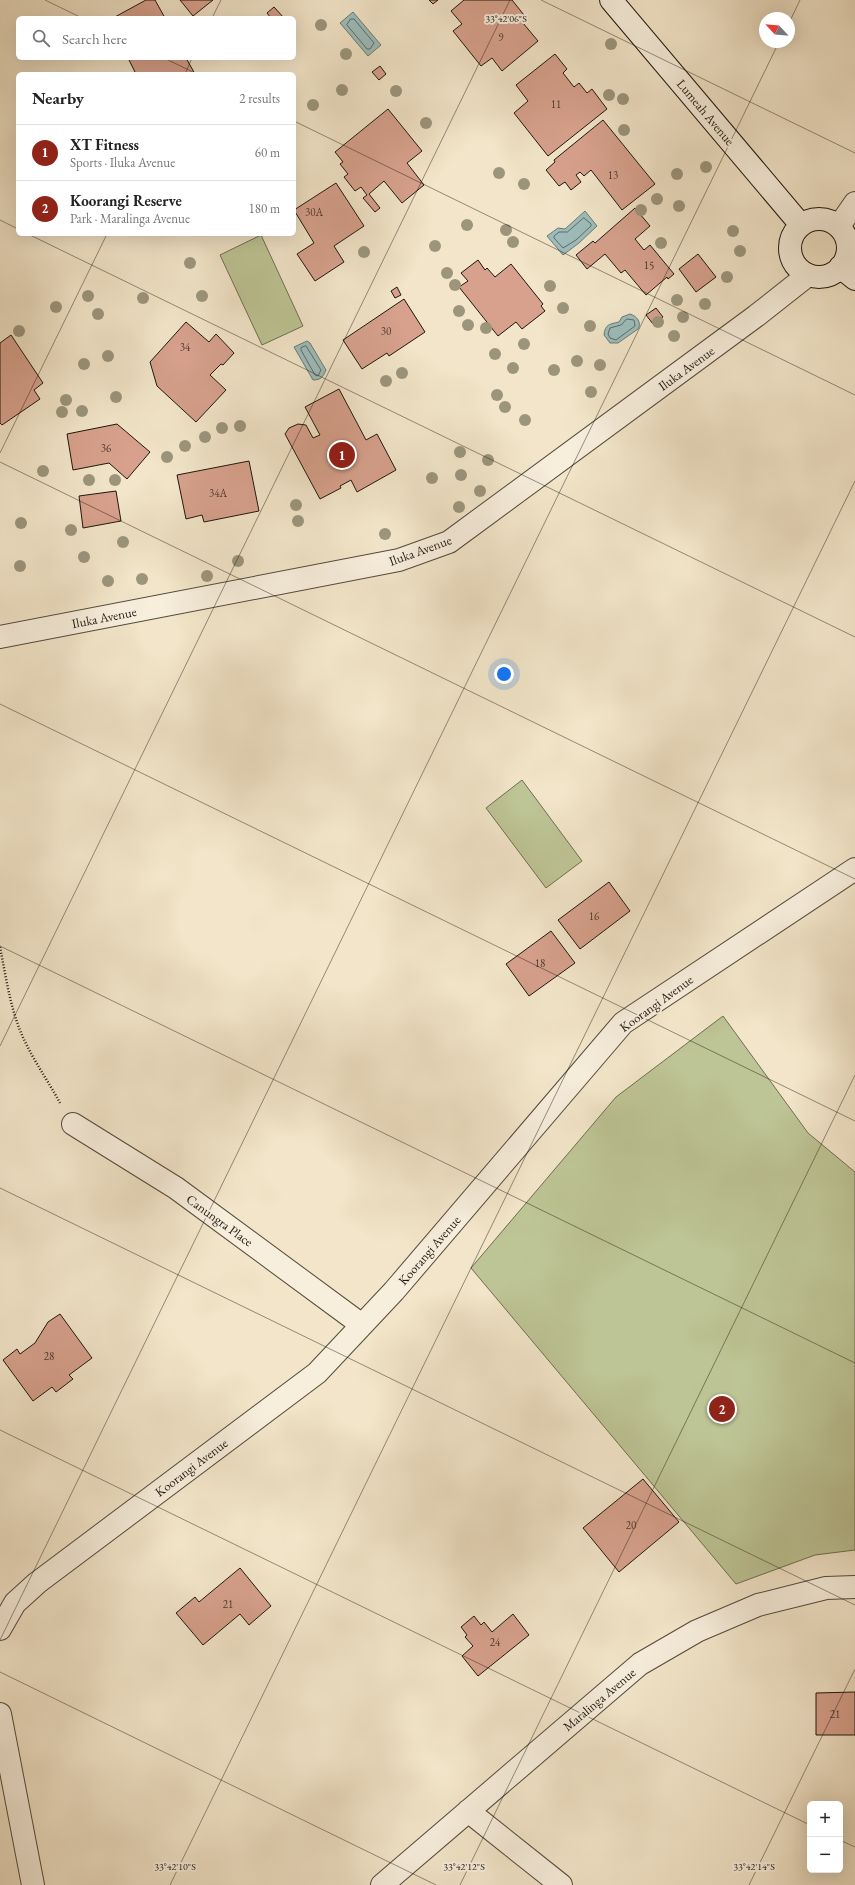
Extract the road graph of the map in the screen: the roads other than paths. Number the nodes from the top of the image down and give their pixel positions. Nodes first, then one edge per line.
1 (611, 0) edge
2 (855, 203) edge
3 (801, 225) junction
4 (839, 226) junction
5 (848, 273) edge
6 (808, 275) junction
7 (0, 637) edge
8 (855, 869) edge
9 (73, 1124) dead end
10 (362, 1325) junction
11 (855, 1587) edge
12 (0, 1629) edge
13 (0, 1714) edge
14 (468, 1811) junction
15 (33, 1885) edge
16 (382, 1885) edge
17 (561, 1885) edge

1 - 3 street, Lumeah Avenue
2 - 4 street
3 - 4 street
3 - 6 street
4 - 5 street
5 - 6 street
6 - 7 street, Iluka Avenue
8 - 10 street, Koorangi Avenue
9 - 10 street, Canungra Place
10 - 12 street, Koorangi Avenue
11 - 14 street, Maralinga Avenue
13 - 15 street
14 - 16 street, Maralinga Avenue
14 - 17 street

